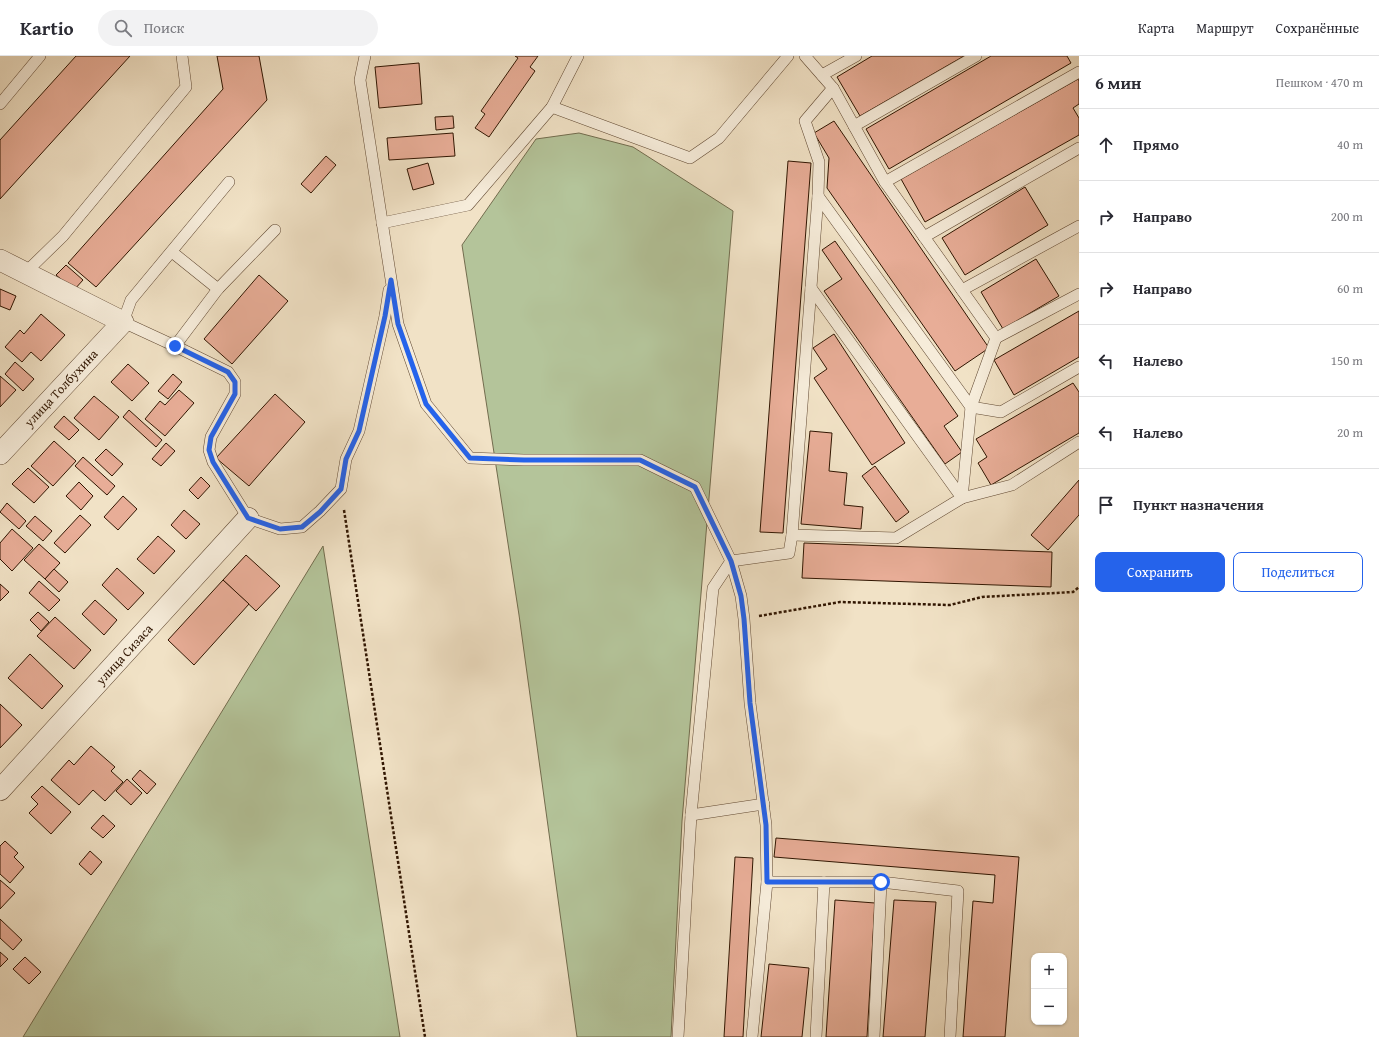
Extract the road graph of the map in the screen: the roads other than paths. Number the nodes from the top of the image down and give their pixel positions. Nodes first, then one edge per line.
1 (40, 56) edge
2 (182, 56) edge
3 (365, 56) edge
4 (578, 56) edge
5 (788, 56) edge
6 (805, 56) edge
7 (856, 56) edge
8 (976, 56) edge
9 (1079, 72) edge
10 (822, 76) junction
11 (833, 88) junction
12 (0, 104) edge
13 (552, 107) junction
14 (854, 126) junction
15 (1079, 148) edge
16 (229, 182) dead end
17 (885, 182) junction
18 (818, 196) junction
19 (382, 224) junction
20 (1079, 226) edge
21 (275, 230) dead end
22 (924, 237) junction
23 (172, 252) junction
24 (0, 260) edge
25 (25, 273) junction
26 (391, 280) junction
27 (811, 288) junction
28 (218, 289) junction
29 (962, 290) junction
30 (1079, 294) edge
31 (123, 322) junction
32 (996, 338) junction
33 (175, 346) junction
34 (1079, 367) edge
35 (972, 407) junction
36 (1079, 442) edge
37 (0, 454) edge
38 (962, 498) junction
39 (248, 518) junction
40 (792, 535) junction
41 (731, 561) junction
42 (0, 790) edge
43 (764, 804) junction
44 (691, 816) junction
45 (767, 882) junction
46 (824, 882) junction
47 (881, 882) junction
48 (678, 1037) edge
49 (752, 1037) edge
50 (816, 1037) edge
51 (874, 1037) edge
52 (950, 1037) edge

1 - 12 lane
2 - 25 lane
3 - 19 lane
4 - 13 lane
5 - 13 lane
6 - 10 lane
7 - 10 lane
8 - 14 lane
9 - 17 lane
10 - 11 lane
11 - 14 lane
11 - 18 lane
13 - 19 lane
14 - 17 lane
15 - 22 lane
16 - 23 lane
17 - 22 lane
18 - 27 lane
18 - 35 lane
19 - 26 lane
20 - 29 lane
21 - 28 lane
22 - 29 lane
23 - 28 lane
23 - 31 lane
24 - 25 street
25 - 31 street
26 - 39 lane
26 - 41 lane
27 - 38 lane
27 - 40 lane
28 - 33 lane
29 - 32 lane
30 - 32 lane
31 - 33 lane
31 - 37 street, улица Толбухина
32 - 35 lane
33 - 39 lane
34 - 35 lane
35 - 38 lane
36 - 38 lane
38 - 40 lane
39 - 42 street, улица Сизаса
40 - 41 lane
41 - 43 lane
41 - 44 lane
43 - 44 lane
43 - 45 lane
44 - 48 lane
45 - 46 lane
45 - 49 lane
46 - 47 lane
46 - 50 lane
47 - 51 lane
47 - 52 lane

